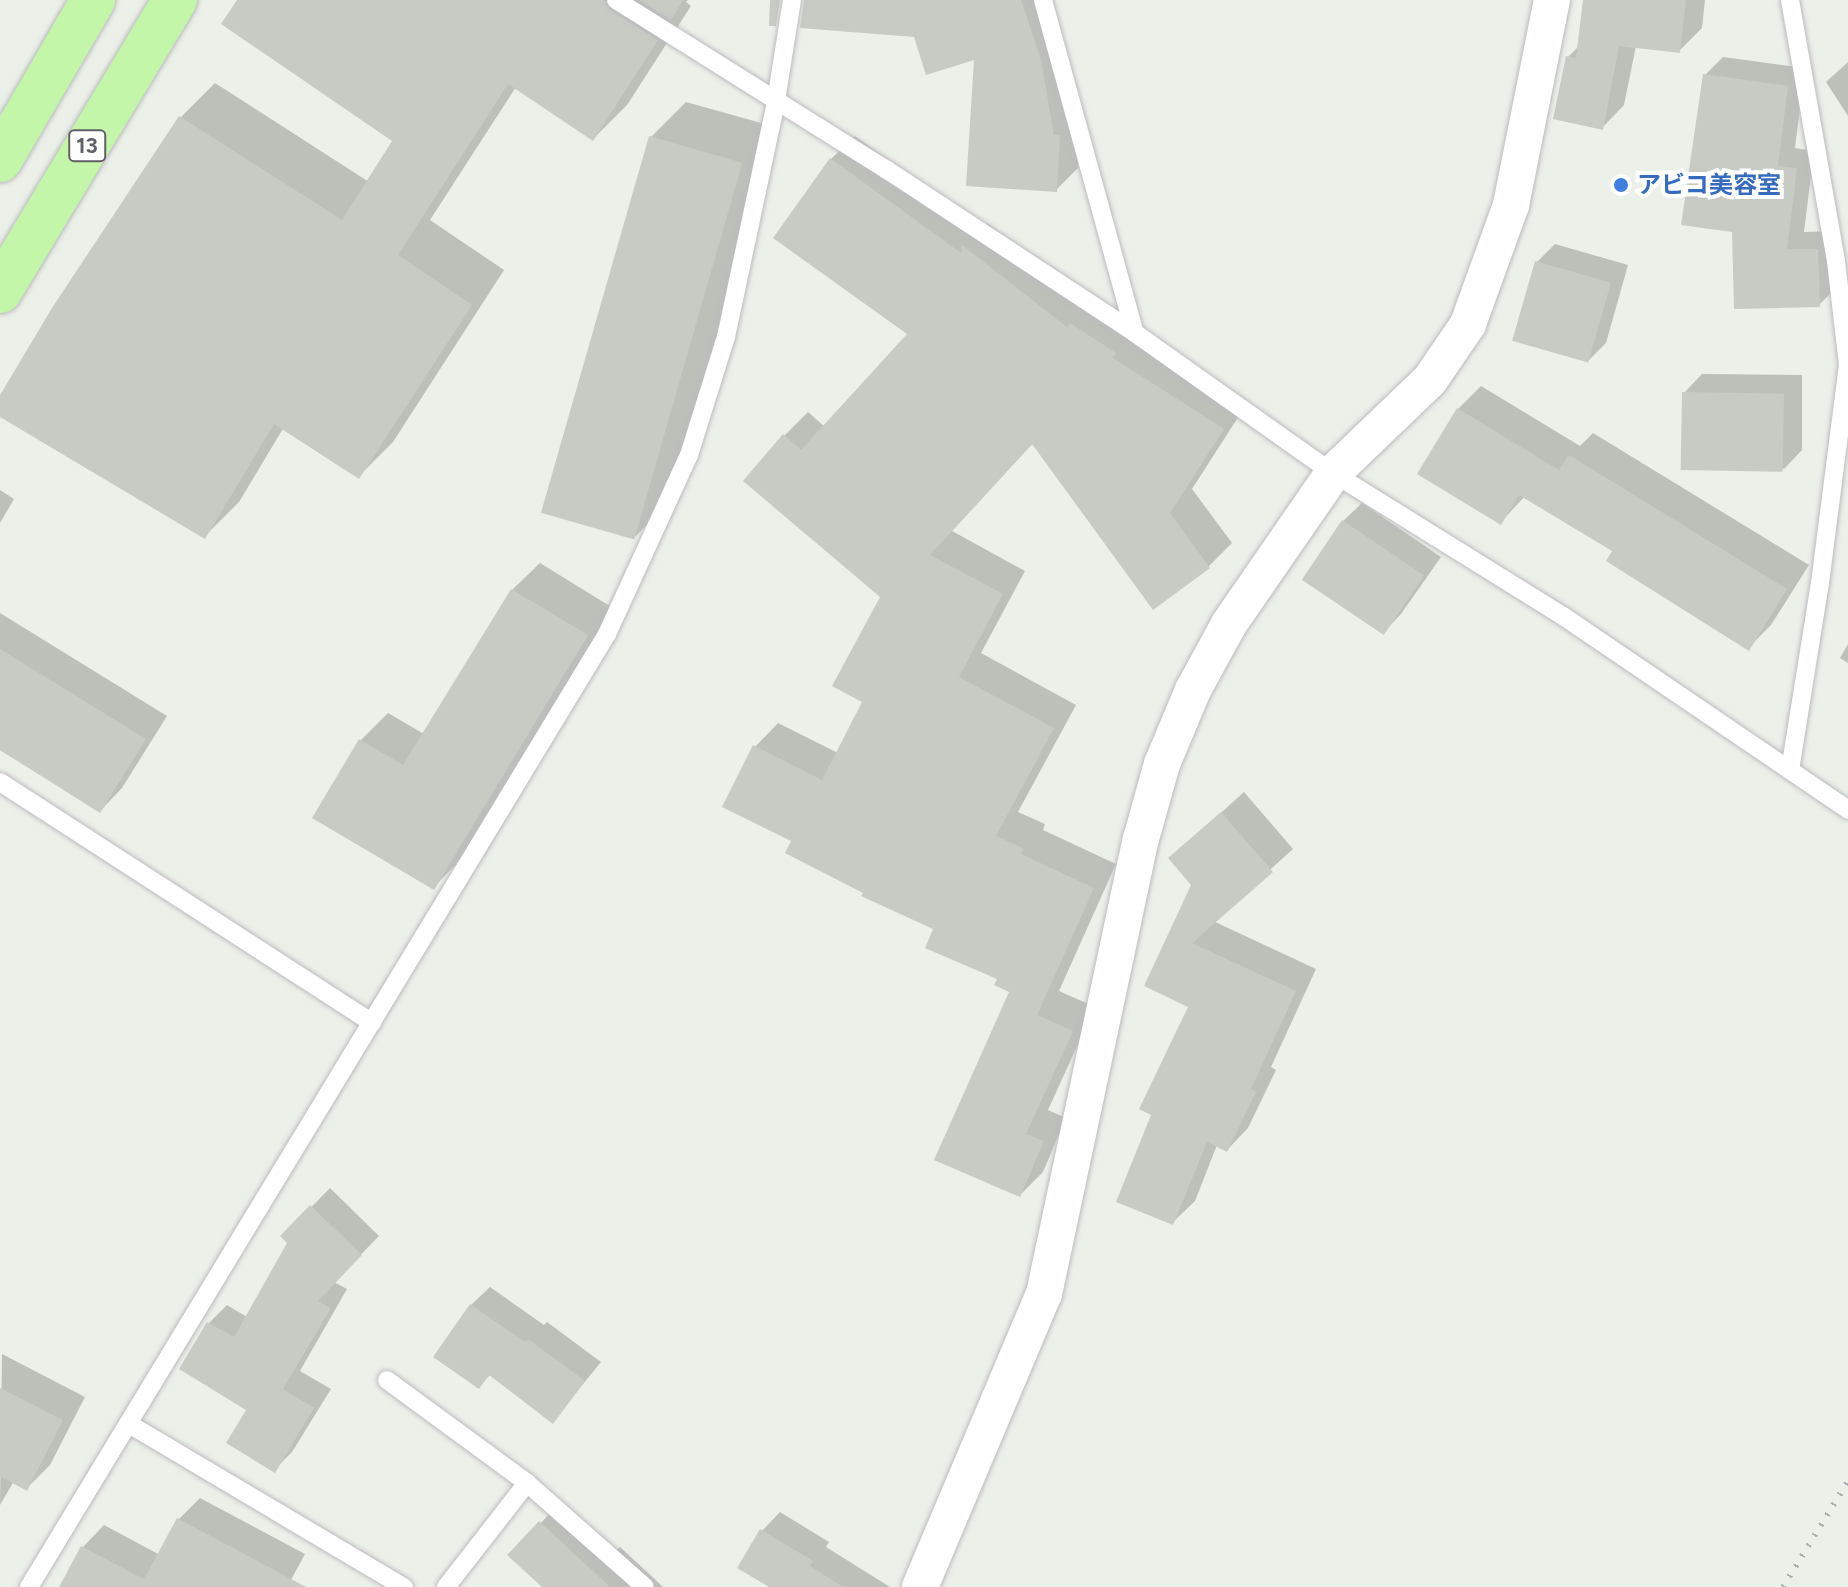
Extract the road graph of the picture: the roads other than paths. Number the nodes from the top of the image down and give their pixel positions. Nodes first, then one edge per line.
1 (93, 0) edge
2 (175, 0) edge
3 (616, 0) edge
4 (792, 0) edge
5 (1043, 0) edge
6 (1552, 0) edge
7 (1790, 0) edge
8 (776, 101) junction
9 (0, 160) edge
10 (0, 291) edge
11 (1135, 333) junction
12 (1333, 473) junction
13 (1790, 770) junction
14 (0, 782) edge
15 (1848, 810) edge
16 (372, 1023) junction
17 (387, 1380) dead end
18 (129, 1424) junction
19 (527, 1483) junction
20 (29, 1587) edge
21 (404, 1587) edge
22 (446, 1587) edge
23 (645, 1587) edge
24 (920, 1587) edge

1 - 9 highway
2 - 10 highway, 13
3 - 8 lane
4 - 8 lane
5 - 11 lane
6 - 12 street
7 - 13 lane
8 - 11 lane
8 - 16 lane
11 - 12 lane
12 - 13 lane
12 - 24 street
13 - 15 lane
14 - 16 lane
16 - 18 lane
17 - 19 lane
18 - 20 lane
18 - 21 lane
19 - 22 lane
19 - 23 lane

